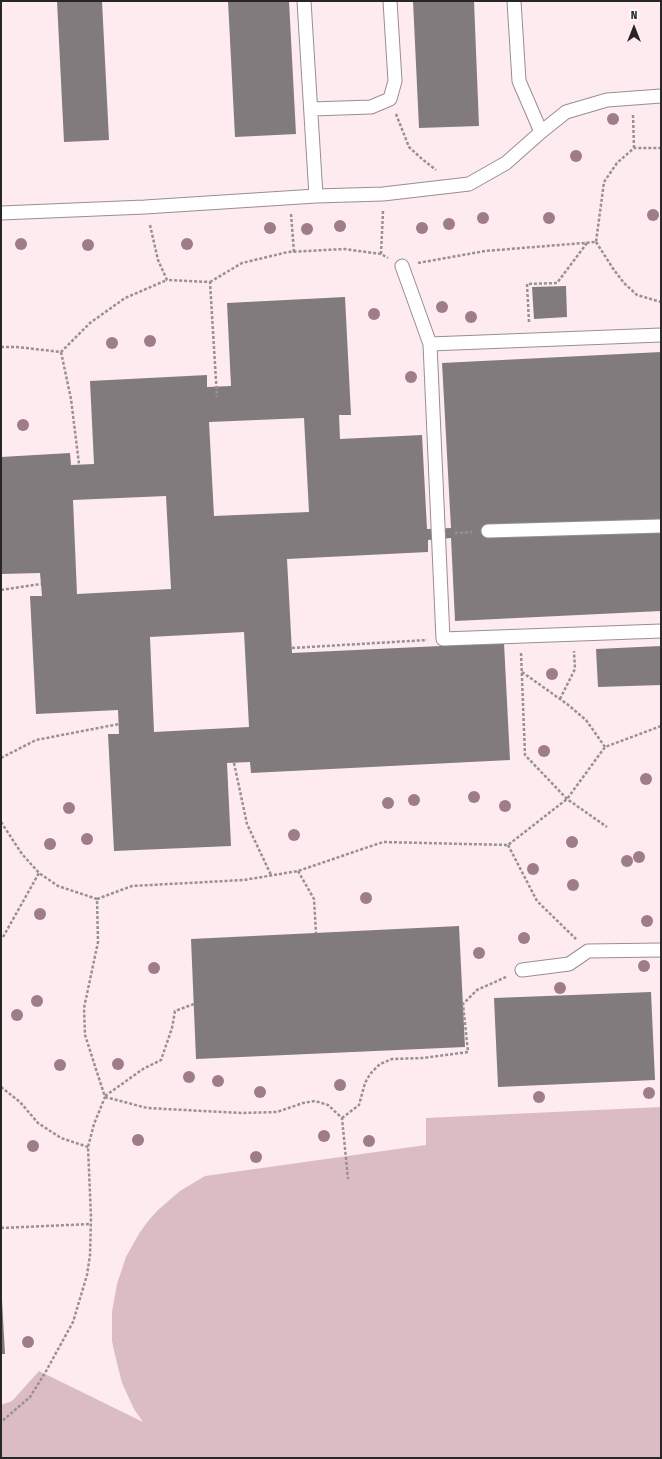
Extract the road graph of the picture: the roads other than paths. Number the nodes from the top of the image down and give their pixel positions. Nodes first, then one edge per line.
1 (304, 1) edge
2 (390, 1) edge
3 (514, 1) edge
4 (661, 96) edge
5 (312, 109) junction
6 (541, 132) junction
7 (316, 196) junction
8 (1, 213) edge
9 (402, 266) road end
10 (661, 335) edge
11 (430, 344) junction
12 (661, 526) edge
13 (488, 531) road end
14 (661, 631) edge
15 (661, 950) edge
16 (522, 970) road end

1 - 5 lane
2 - 5 lane
3 - 6 lane
4 - 6 lane
5 - 7 lane
6 - 7 lane
7 - 8 lane
9 - 11 lane
10 - 11 lane
11 - 14 lane
12 - 13 lane
15 - 16 lane

